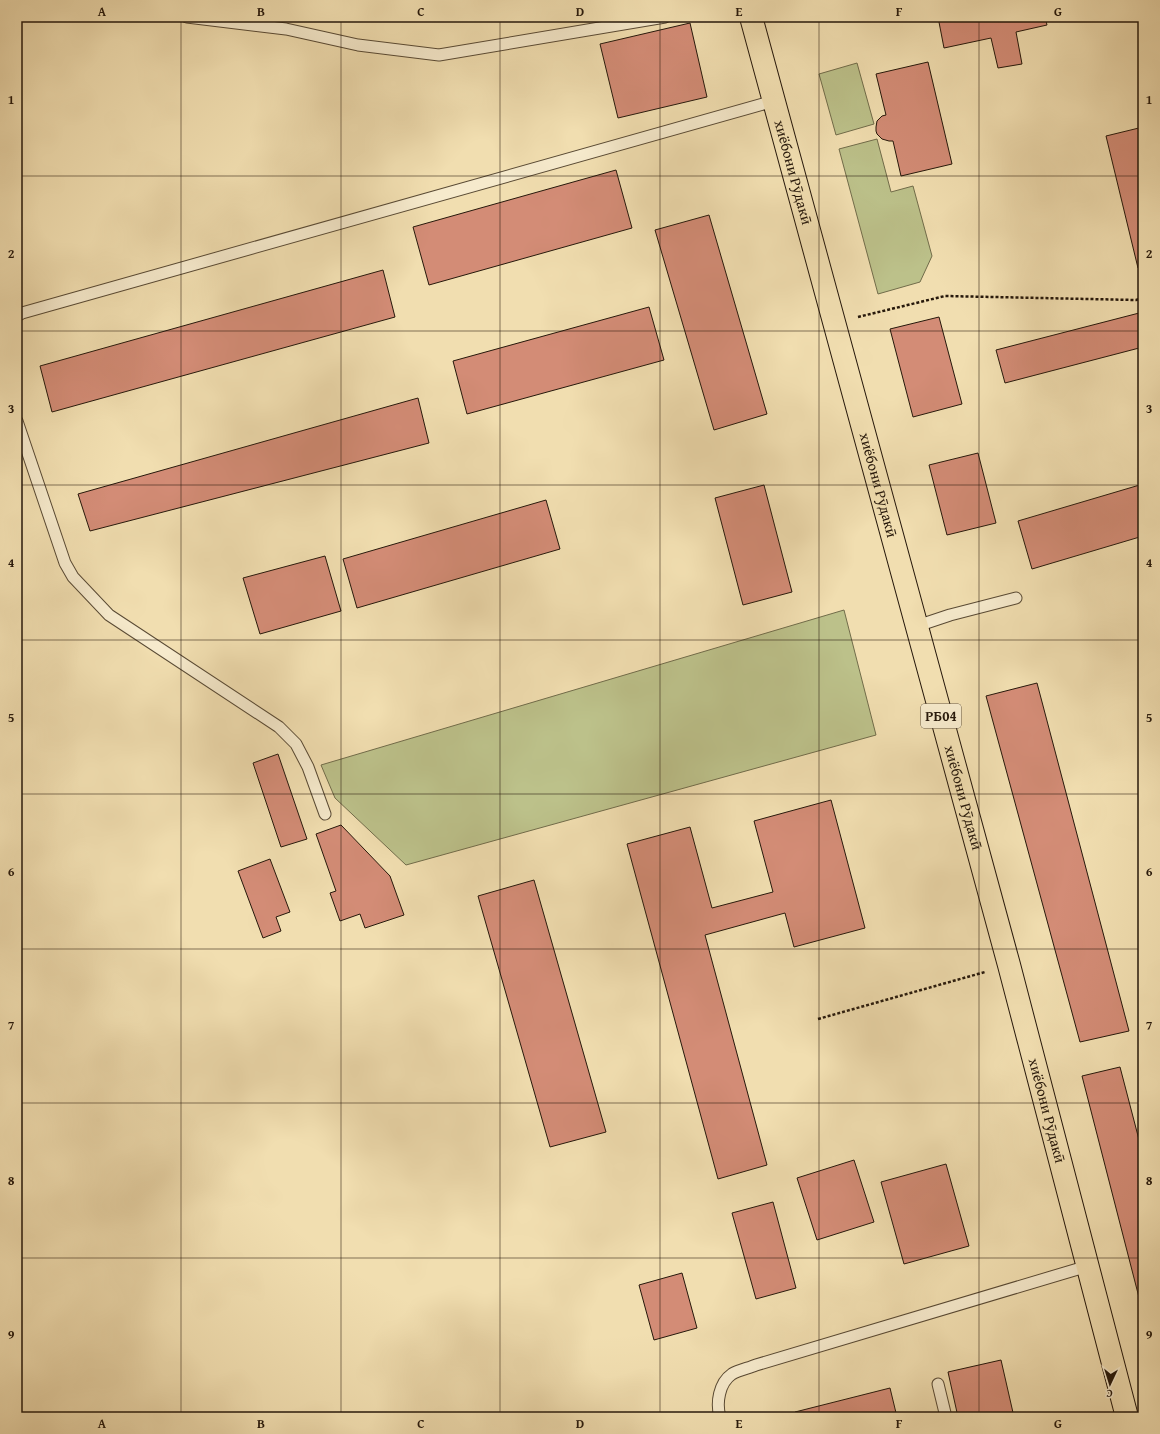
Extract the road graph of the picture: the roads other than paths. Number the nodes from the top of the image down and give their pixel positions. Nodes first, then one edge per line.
1 (187, 17) edge
2 (665, 17) edge
3 (751, 17) edge
4 (774, 101) junction
5 (17, 316) edge
6 (17, 421) edge
7 (1016, 598) dead end
8 (917, 626) junction
9 (325, 814) dead end
10 (1088, 1266) junction
11 (938, 1384) dead end
12 (720, 1417) edge
13 (946, 1417) edge
14 (1126, 1417) edge

1 - 2 lane
3 - 4 main road, хиёбони Рӯдакӣ / РБ04
4 - 5 lane
4 - 8 main road, хиёбони Рӯдакӣ / РБ04
6 - 9 lane
7 - 8 lane
8 - 10 main road, хиёбони Рӯдакӣ / РБ04
10 - 12 lane
10 - 14 main road, хиёбони Рӯдакӣ / РБ04
11 - 13 lane

